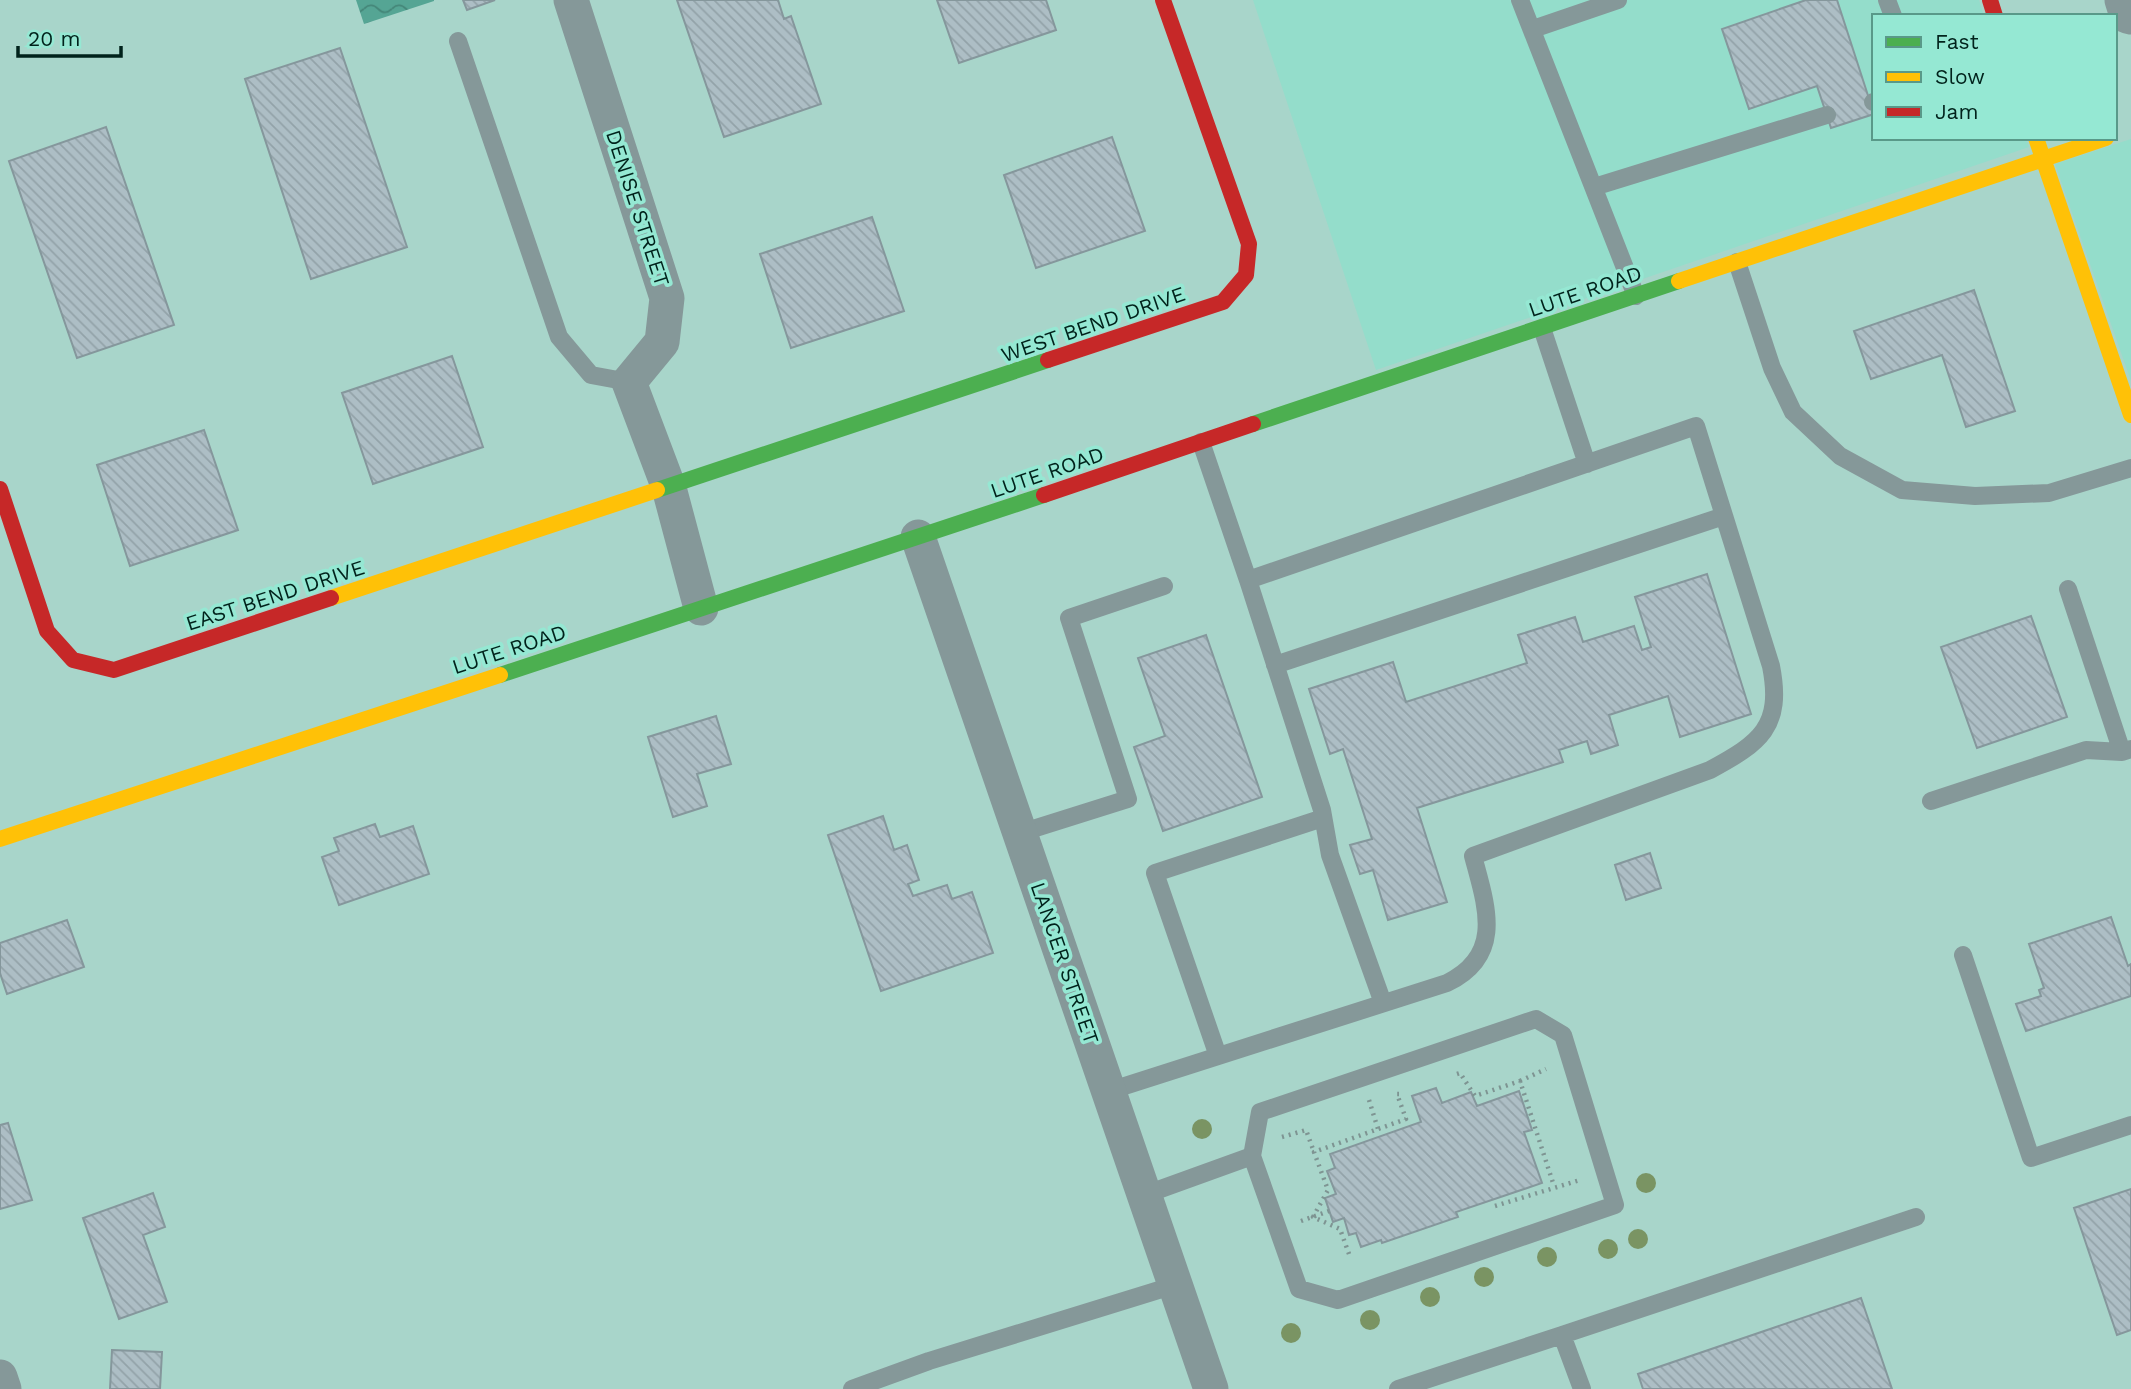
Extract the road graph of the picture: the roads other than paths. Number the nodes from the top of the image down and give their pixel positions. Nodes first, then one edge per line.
1 (571, 0) edge
2 (1163, 0) edge
3 (1520, 0) edge
4 (1618, 0) edge
5 (1533, 29) junction
6 (458, 41) dead end
7 (1828, 115) dead end
8 (2037, 140) edge
9 (2100, 140) edge
10 (2043, 159) junction
11 (1594, 187) junction
12 (1737, 262) junction
13 (1636, 296) junction
14 (1542, 328) junction
15 (629, 382) junction
16 (2131, 415) edge
17 (1201, 442) junction
18 (1587, 464) junction
19 (2131, 468) edge
20 (669, 488) junction
21 (0, 489) edge
22 (1724, 516) junction
23 (918, 537) junction
24 (1248, 580) junction
25 (1164, 586) dead end
26 (2068, 589) dead end
27 (701, 608) junction
28 (1275, 665) junction
29 (2126, 750) edge
30 (1931, 802) dead end
31 (1323, 818) junction
32 (1020, 833) junction
33 (0, 839) edge
34 (1963, 956) dead end
35 (1383, 1003) junction
36 (1218, 1056) junction
37 (1109, 1091) junction
38 (2131, 1125) edge
39 (1252, 1156) junction
40 (1144, 1195) junction
41 (1916, 1217) dead end
42 (1175, 1285) junction
43 (1562, 1335) junction
44 (0, 1377) edge
45 (4, 1389) edge
46 (852, 1389) edge
47 (1211, 1389) edge
48 (1398, 1389) edge
49 (1582, 1389) edge

1 - 15 street, DENISE STREET
2 - 20 street, WEST BEND DRIVE
3 - 5 lane
4 - 5 lane
5 - 11 lane
6 - 15 lane
7 - 11 lane
8 - 10 street
9 - 10 street, LUTE ROAD
10 - 12 street, LUTE ROAD
10 - 16 street
11 - 13 lane
12 - 13 street, LUTE ROAD
12 - 19 lane
13 - 14 street, LUTE ROAD
14 - 17 street, LUTE ROAD
14 - 18 lane
15 - 20 street
17 - 23 street, LUTE ROAD
17 - 24 lane
18 - 22 lane
18 - 24 lane
20 - 21 street, EAST BEND DRIVE
20 - 27 street
22 - 28 lane
22 - 35 lane
23 - 27 street, LUTE ROAD
23 - 32 street, LANCER STREET
24 - 28 lane
25 - 32 lane
26 - 29 lane
27 - 33 street, LUTE ROAD
28 - 31 lane
29 - 30 lane
31 - 35 lane
31 - 36 lane
32 - 37 street, LANCER STREET
34 - 38 lane
35 - 36 lane
36 - 37 lane
37 - 40 street, LANCER STREET
39 - 39 lane
39 - 40 lane
40 - 42 street, LANCER STREET
41 - 43 lane
42 - 46 lane
42 - 47 street, LANCER STREET
43 - 48 lane
43 - 49 lane
44 - 45 street

